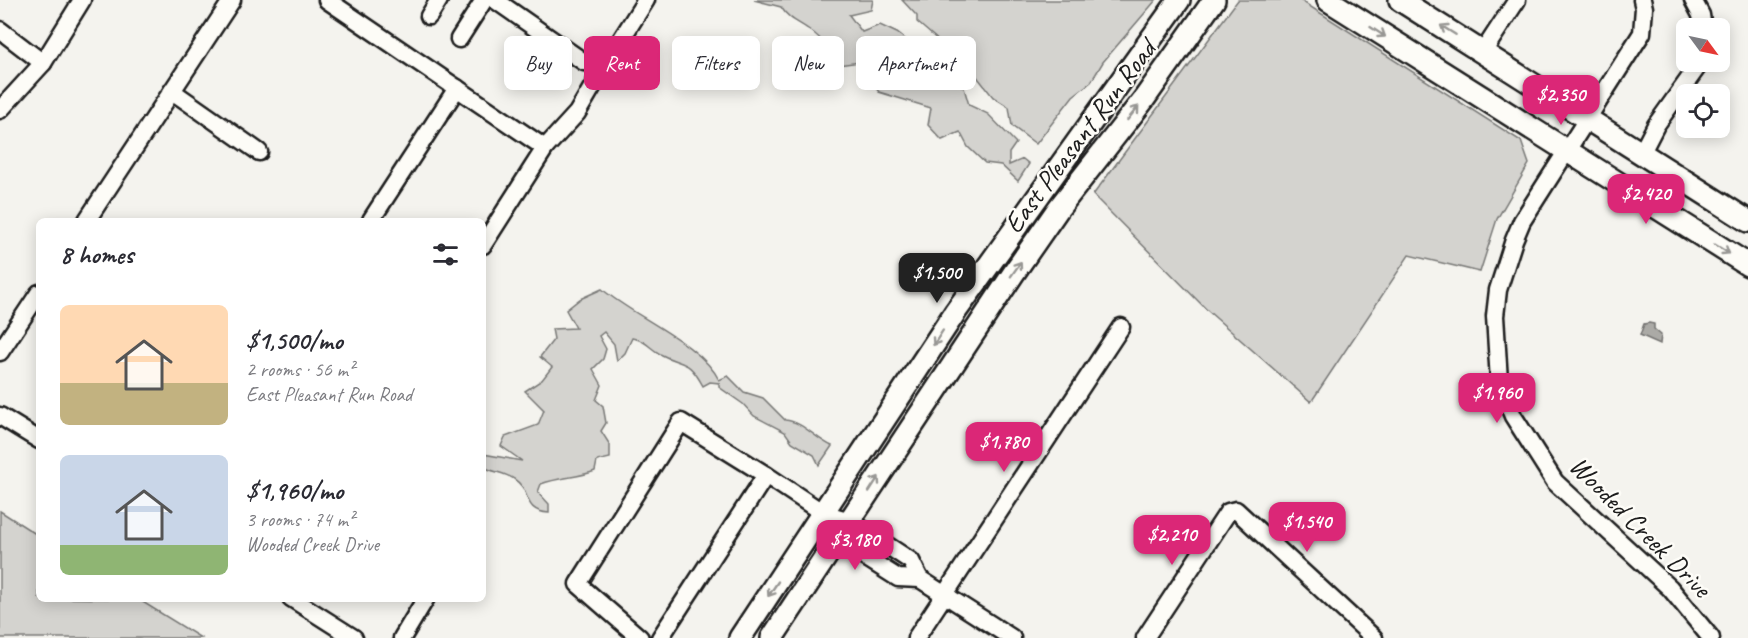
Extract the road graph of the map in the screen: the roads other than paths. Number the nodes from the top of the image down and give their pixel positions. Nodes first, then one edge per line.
1 (82, 0) edge
2 (232, 0) edge
3 (327, 0) edge
4 (439, 0) edge
5 (484, 0) edge
6 (495, 0) edge
7 (645, 0) edge
8 (1179, 0) edge
9 (1214, 0) edge
10 (1328, 0) edge
11 (1400, 0) edge
12 (1517, 0) edge
13 (1642, 0) edge
14 (1693, 0) edge
15 (429, 16) dead end
16 (1701, 18) edge
17 (0, 30) edge
18 (623, 36) edge
19 (459, 39) dead end
20 (1483, 52) junction
21 (584, 62) edge
22 (43, 63) junction
23 (1694, 72) edge
24 (457, 88) junction
25 (591, 90) edge
26 (172, 91) junction
27 (0, 110) edge
28 (1586, 119) junction
29 (545, 147) junction
30 (259, 152) dead end
31 (1565, 152) junction
32 (1641, 154) junction
33 (88, 218) edge
34 (372, 218) edge
35 (1748, 221) edge
36 (486, 239) edge
37 (1748, 265) edge
38 (36, 298) edge
39 (1121, 327) dead end
40 (0, 352) edge
41 (0, 416) edge
42 (36, 438) edge
43 (766, 475) junction
44 (823, 513) junction
45 (850, 521) junction
46 (838, 539) junction
47 (920, 579) junction
48 (945, 594) junction
49 (424, 602) edge
50 (314, 604) edge
51 (354, 638) edge
52 (402, 638) edge
53 (640, 638) edge
54 (660, 638) edge
55 (740, 638) edge
56 (772, 638) edge
57 (916, 638) edge
58 (1012, 638) edge
59 (1146, 638) edge
60 (1374, 638) edge
61 (1711, 638) edge

1 - 22 street
2 - 26 street
3 - 24 street
4 - 15 street
5 - 19 street
6 - 21 street
7 - 18 street
8 -> 44 main road, East Pleasant Run Road
45 -> 9 main road, East Pleasant Run Road
10 -> 31 main road
20 -> 11 main road
12 - 20 street
13 - 28 street, Wooded Creek Drive
14 - 16 street
17 - 22 street
20 - 28 main road
22 - 27 street
23 - 32 street
24 - 29 street
24 - 34 street
25 - 29 street
26 - 30 street
26 - 33 street
28 - 31 street, Wooded Creek Drive
28 - 32 main road
29 - 36 street
31 -> 37 main road
31 - 61 street, Wooded Creek Drive
32 - 35 main road
38 - 40 street
39 - 48 street
41 - 42 street
43 - 44 street
43 - 53 street
43 - 54 street
44 - 45 street
44 - 46 street
44 -> 55 main road, East Pleasant Run Road
45 - 46 main road, East Pleasant Run Road
45 - 47 street
46 - 47 street
46 - 56 main road, East Pleasant Run Road
47 - 48 street
48 - 57 street
48 - 58 street
49 - 52 street
50 - 51 street
59 - 60 street

